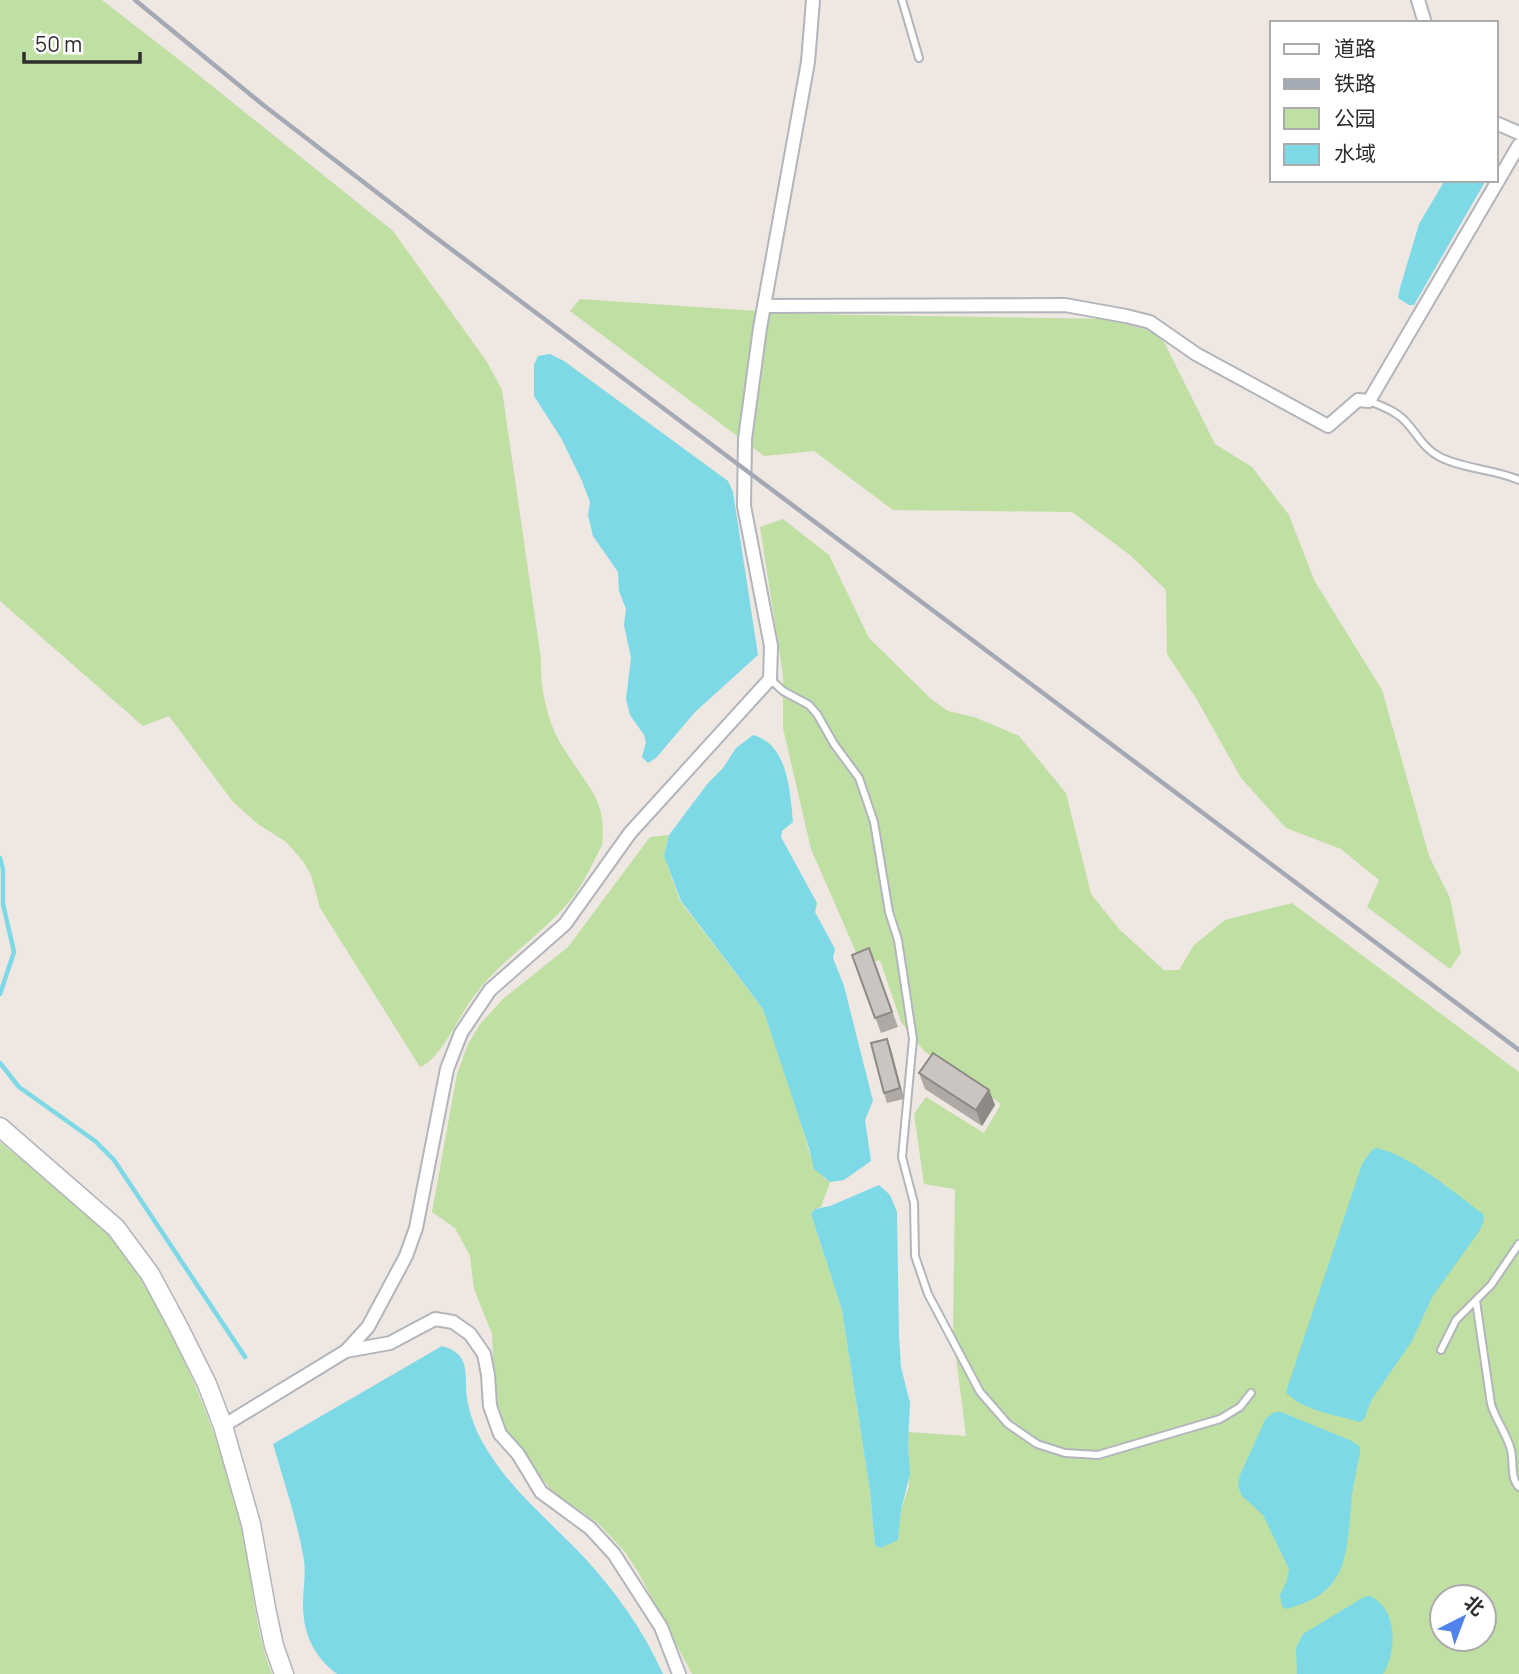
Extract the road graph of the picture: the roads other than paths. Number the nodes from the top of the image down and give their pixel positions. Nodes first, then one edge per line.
1 (813, 0) edge
2 (902, 0) edge
3 (1419, 0) edge
4 (1424, 21) edge
5 (919, 58) dead end
6 (1498, 124) edge
7 (1519, 133) edge
8 (1519, 145) edge
9 (1498, 181) edge
10 (1497, 182) edge
11 (764, 306) junction
12 (1368, 401) junction
13 (1519, 480) edge
14 (770, 679) junction
15 (0, 1127) edge
16 (1519, 1244) edge
17 (1476, 1301) junction
18 (1440, 1350) dead end
19 (346, 1351) junction
20 (1251, 1393) dead end
21 (223, 1426) junction
22 (1519, 1487) edge
23 (284, 1674) edge
24 (679, 1674) edge

1 - 11 street
2 - 5 lane
3 - 4 street
6 - 7 street
8 - 9 street
10 - 12 street
11 - 12 street
11 - 14 street
12 - 13 lane
14 - 19 street
14 - 20 lane
15 - 21 street
16 - 17 lane
17 - 18 lane
17 - 22 lane
19 - 21 street
19 - 24 street
21 - 23 street

